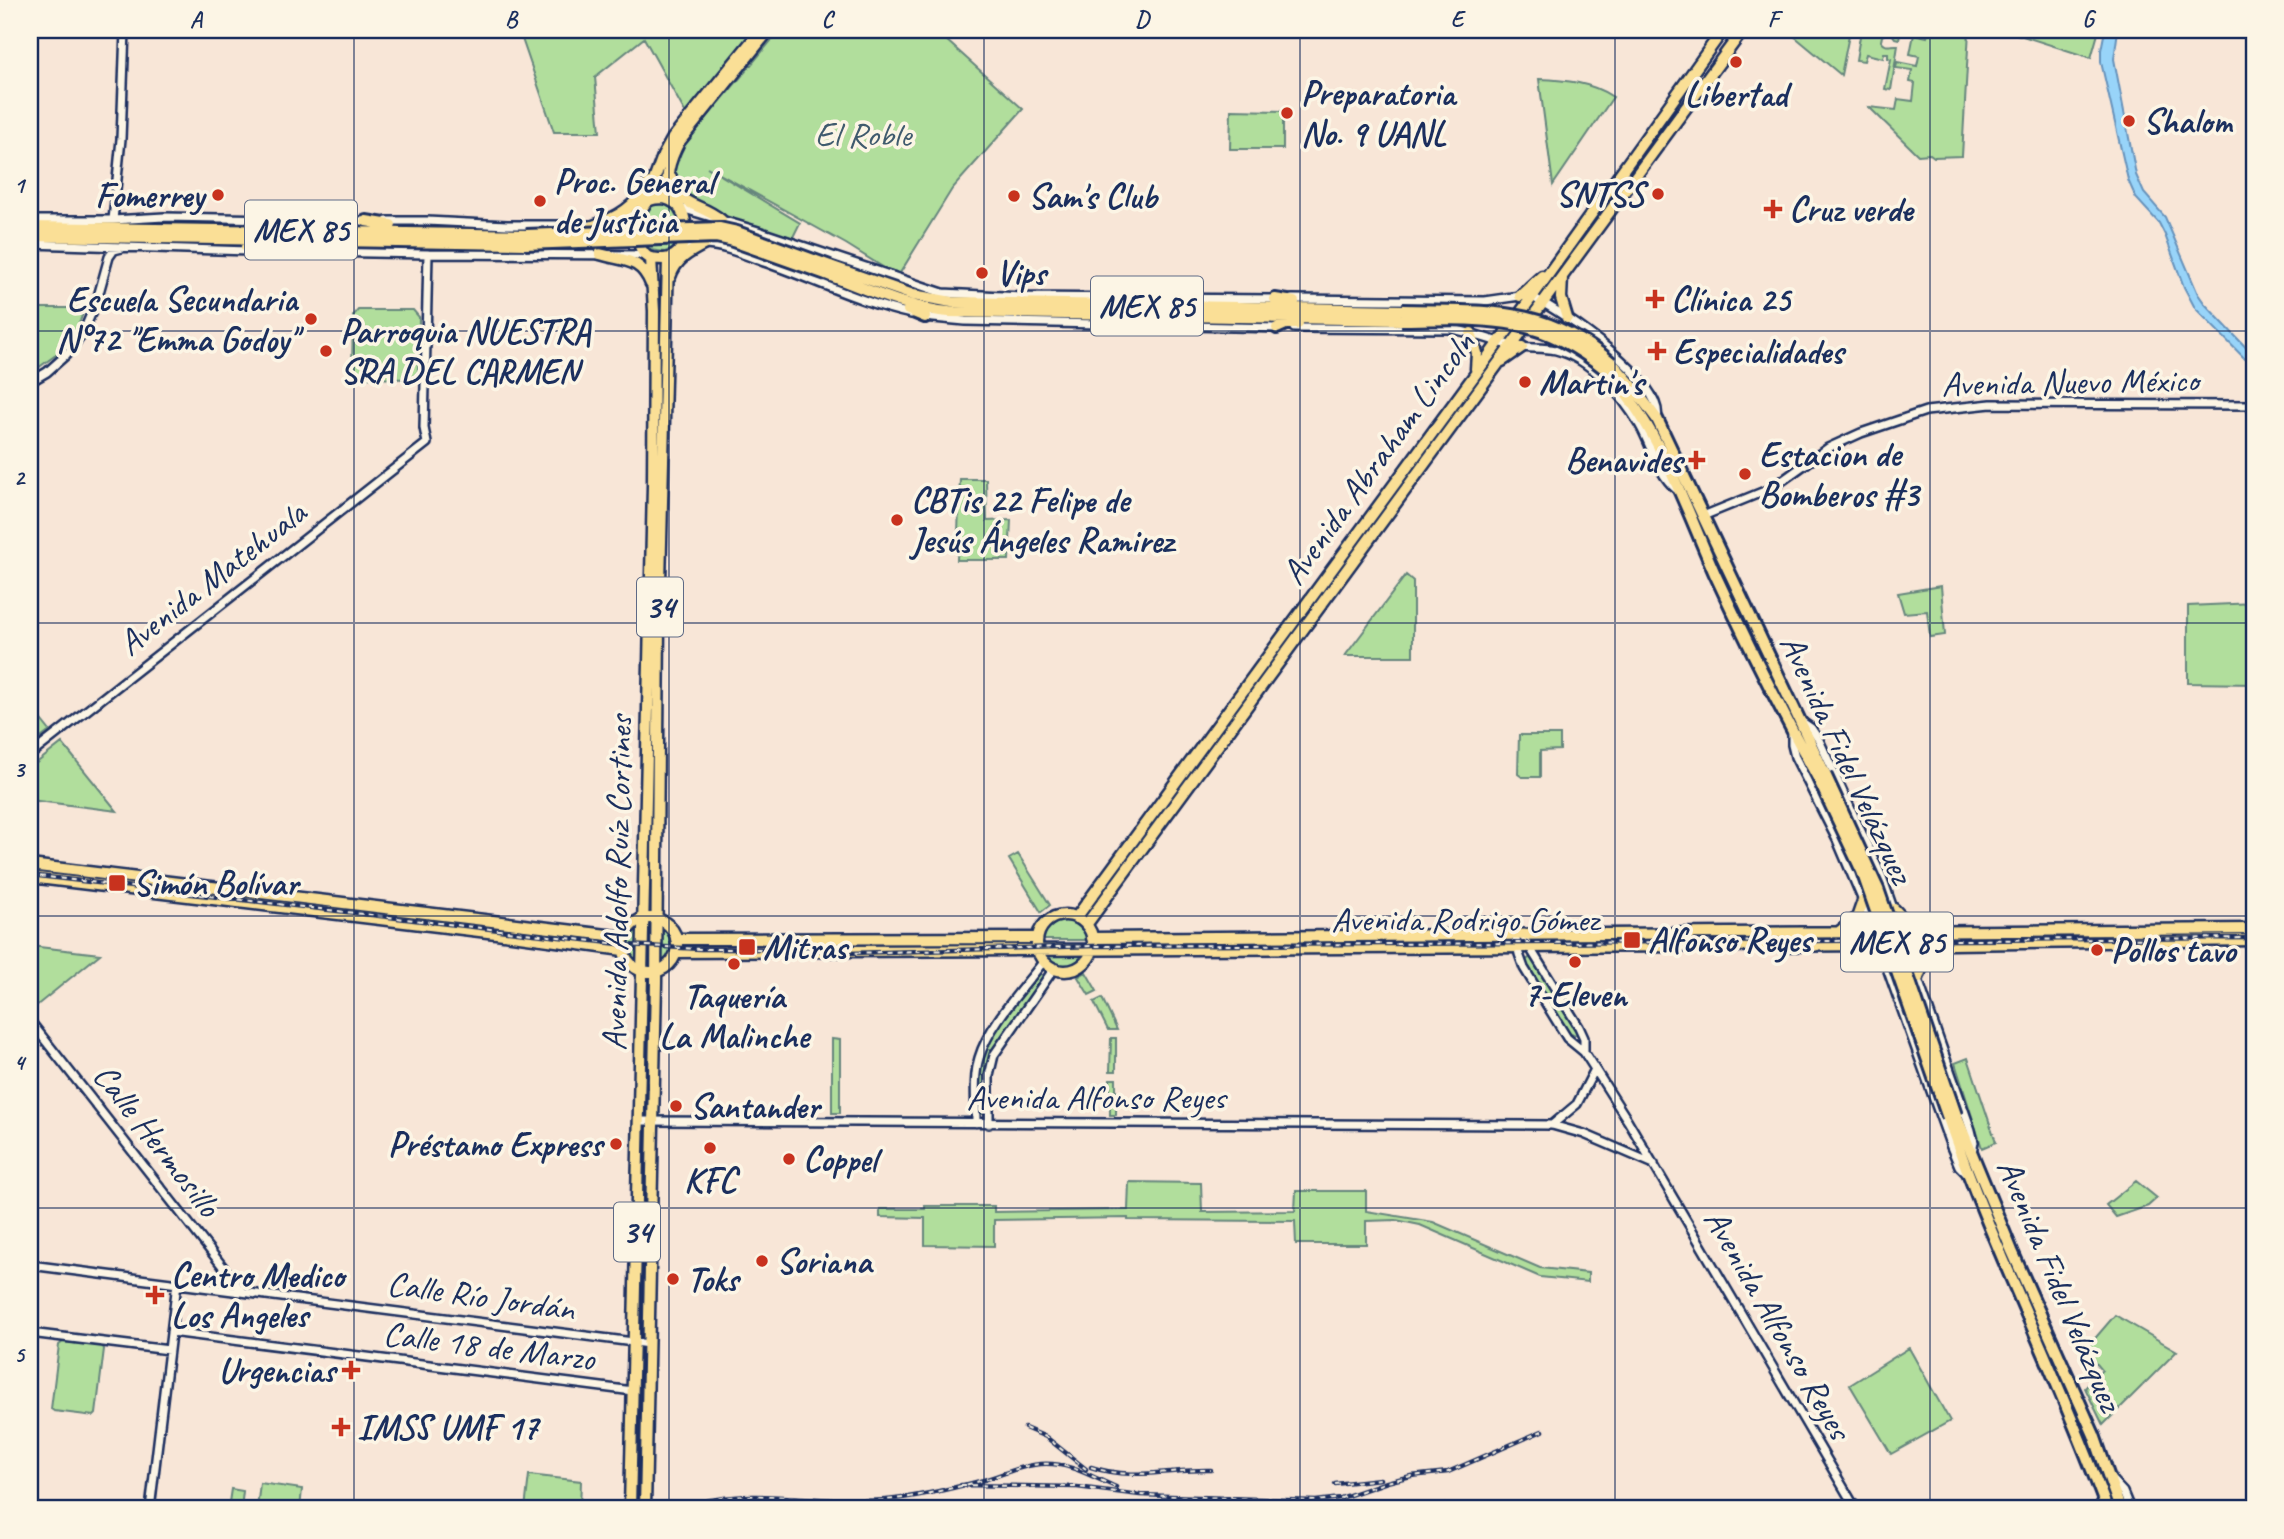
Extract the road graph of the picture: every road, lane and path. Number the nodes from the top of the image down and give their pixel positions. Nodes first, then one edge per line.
1 (125, 30) edge
2 (761, 30) edge
3 (769, 30) edge
4 (1723, 30) edge
5 (1743, 30) edge
6 (664, 167) junction
7 (670, 200) junction
8 (644, 205) junction
9 (681, 208) junction
10 (716, 219) junction
11 (30, 220) edge
12 (113, 220) junction
13 (288, 220) junction
14 (366, 221) junction
15 (606, 225) junction
16 (593, 226) junction
17 (30, 227) edge
18 (203, 229) junction
19 (76, 232) junction
20 (435, 232) junction
21 (30, 236) edge
22 (213, 239) junction
23 (526, 239) junction
24 (30, 244) edge
25 (706, 245) junction
26 (130, 246) junction
27 (429, 249) junction
28 (682, 249) junction
29 (265, 251) junction
30 (367, 253) joint
31 (606, 254) junction
32 (648, 256) junction
33 (668, 259) junction
34 (1551, 269) junction
35 (1562, 276) junction
36 (654, 291) junction
37 (943, 293) junction
38 (666, 294) junction
39 (895, 294) junction
40 (1520, 296) junction
41 (1532, 297) junction
42 (1275, 299) junction
43 (1543, 302) junction
44 (1345, 308) junction
45 (1401, 315) junction
46 (925, 317) junction
47 (1567, 318) junction
48 (1332, 319) junction
49 (1277, 328) junction
50 (1471, 333) junction
51 (1498, 341) junction
52 (1511, 345) junction
53 (1522, 347) junction
54 (1496, 365) junction
55 (1609, 366) junction
56 (1475, 373) junction
57 (30, 382) edge
58 (1462, 390) junction
59 (1473, 397) junction
60 (1455, 399) junction
61 (2254, 405) edge
62 (1463, 411) junction
63 (1657, 419) junction
64 (1679, 491) junction
65 (1703, 516) junction
66 (1801, 721) junction
67 (1792, 732) junction
68 (30, 755) edge
69 (1821, 776) junction
70 (30, 865) edge
71 (30, 877) edge
72 (1882, 877) junction
73 (1856, 886) junction
74 (1863, 901) junction
75 (645, 904) junction
76 (657, 904) junction
77 (1894, 909) junction
78 (645, 918) junction
79 (1076, 918) junction
80 (657, 919) junction
81 (1086, 925) junction
82 (2254, 929) edge
83 (1875, 932) junction
84 (1902, 932) junction
85 (1924, 932) junction
86 (1838, 933) junction
87 (1519, 935) junction
88 (624, 937) junction
89 (676, 939) junction
90 (2254, 940) edge
91 (1092, 943) junction
92 (1037, 944) junction
93 (1907, 944) junction
94 (1940, 944) junction
95 (1854, 945) junction
96 (1879, 945) junction
97 (1517, 946) junction
98 (1530, 946) junction
99 (623, 950) junction
100 (676, 952) junction
101 (1043, 962) junction
102 (1885, 962) junction
103 (1053, 970) junction
104 (644, 972) junction
105 (656, 972) junction
106 (1918, 978) junction
107 (1923, 991) junction
108 (1896, 992) junction
109 (30, 1021) edge
110 (1584, 1052) junction
111 (1595, 1069) junction
112 (1952, 1116) junction
113 (640, 1121) junction
114 (653, 1121) junction
115 (976, 1124) junction
116 (989, 1124) junction
117 (1552, 1125) junction
118 (1972, 1153) junction
119 (1654, 1164) junction
120 (1968, 1175) junction
121 (30, 1265) edge
122 (177, 1283) junction
123 (242, 1291) junction
124 (171, 1332) junction
125 (30, 1333) edge
126 (635, 1343) junction
127 (649, 1344) junction
128 (169, 1350) junction
129 (634, 1391) junction
130 (2109, 1476) junction
131 (2099, 1488) junction
132 (150, 1509) edge
133 (631, 1509) edge
134 (645, 1509) edge
135 (1856, 1509) edge
136 (2101, 1509) edge
137 (2107, 1509) edge
138 (2120, 1509) edge
139 (2130, 1509) edge

1 - 12 street
2 - 6 main road, 34
3 - 6 main road, 34
4 - 34 main road, Avenida Abraham Lincoln
5 - 35 main road
6 - 7 main road, 34
6 - 8 main road, 34
6 - 10 main road
6 - 16 main road
7 - 8 main road
7 - 9 main road
8 - 15 street
8 - 32 main road, 34
9 - 10 street
9 - 28 main road
10 - 25 street
10 - 37 street
11 - 12 street
12 - 13 street
13 - 14 street
13 - 18 highway
14 - 16 street
14 - 20 highway
15 - 16 street
15 - 31 street
17 - 19 highway, MEX 85
18 - 19 highway, MEX 85
18 - 20 highway, MEX 85
19 - 21 highway, MEX 85
19 - 22 highway, MEX 85
20 - 23 highway, MEX 85
22 - 27 highway, MEX 85
22 - 29 highway
23 - 27 highway, MEX 85
23 - 39 highway, MEX 85, bridge
24 - 26 street
25 - 28 street
25 - 38 main road
25 - 46 street
26 - 29 street
26 - 57 street
27 - 30 highway
27 - 31 street
27 - 68 street, Avenida Matehuala
28 - 33 main road
29 - 30 street
31 - 32 street
31 - 36 main road
32 - 33 main road
32 - 36 main road, Avenida Adolfo Ruíz Cortines / 34
33 - 38 main road, Avenida Adolfo Ruíz Cortines / 34
34 - 40 main road
34 - 41 main road, Avenida Abraham Lincoln
35 - 43 main road
35 - 47 main road
36 - 75 main road, Avenida Adolfo Ruíz Cortines / 34
37 - 39 highway
37 - 42 street
38 - 76 main road, Avenida Adolfo Ruíz Cortines / 34
39 - 44 highway, MEX 85
39 - 46 highway
39 - 48 highway, MEX 85
40 - 41 street
40 - 42 street
41 - 43 street
41 - 51 main road, Avenida Abraham Lincoln
42 - 44 highway
43 - 47 street
43 - 52 main road
44 - 45 highway, MEX 85
45 - 48 highway, MEX 85
45 - 55 highway, MEX 85, bridge
46 - 49 street
47 - 63 street
48 - 49 highway
49 - 50 street
50 - 51 street
50 - 56 main road
51 - 52 street
51 - 56 main road, Avenida Abraham Lincoln
52 - 53 street
52 - 54 main road
53 - 54 main road
53 - 64 street
54 - 59 main road
55 - 63 highway, Avenida Fidel Velázquez / MEX 85
55 - 64 highway, Avenida Fidel Velázquez / MEX 85
56 - 58 main road, Avenida Abraham Lincoln
58 - 59 main road
58 - 60 main road, Avenida Abraham Lincoln
59 - 62 main road
60 - 62 main road
60 - 79 main road, Avenida Abraham Lincoln
61 - 65 street, Avenida Nuevo México
62 - 81 main road
63 - 65 highway, Avenida Fidel Velázquez / MEX 85
64 - 67 highway, Avenida Fidel Velázquez / MEX 85
65 - 66 highway, Avenida Fidel Velázquez / MEX 85
66 - 69 highway, Avenida Fidel Velázquez / MEX 85
66 - 72 street
67 - 69 highway, Avenida Fidel Velázquez / MEX 85
67 - 73 street
69 - 112 highway, Avenida Fidel Velázquez / MEX 85, bridge
70 - 88 main road
71 - 99 main road
72 - 73 street
72 - 77 street
73 - 74 street
74 - 83 street
74 - 86 main road
75 - 76 main road
75 - 78 main road, Avenida Adolfo Ruíz Cortines / 34
76 - 80 main road, Avenida Adolfo Ruíz Cortines / 34
77 - 84 street
77 - 85 main road
78 - 80 main road
78 - 88 main road
78 - 104 main road, Avenida Adolfo Ruíz Cortines / 34
79 - 81 main road
79 - 92 main road
80 - 89 main road
80 - 105 main road, Avenida Adolfo Ruíz Cortines / 34
81 - 91 main road
82 - 85 main road, Avenida Rodrigo Gómez
83 - 84 main road, Avenida Rodrigo Gómez
83 - 86 main road, Avenida Rodrigo Gómez
83 - 96 street
84 - 85 main road, Avenida Rodrigo Gómez
84 - 93 street
86 - 87 main road, Avenida Rodrigo Gómez
87 - 91 main road, Avenida Rodrigo Gómez
87 - 97 street
87 - 98 street
88 - 99 main road
89 - 92 main road, Avenida Rodrigo Gómez
89 - 100 main road
90 - 94 main road, Avenida Rodrigo Gómez
91 - 92 main road, Avenida Rodrigo Gómez
91 - 97 main road, Avenida Rodrigo Gómez
91 - 103 main road
92 - 100 main road, Avenida Rodrigo Gómez
92 - 101 main road
93 - 94 main road, Avenida Rodrigo Gómez
93 - 96 main road, Avenida Rodrigo Gómez
93 - 106 street
94 - 106 main road
95 - 96 main road, Avenida Rodrigo Gómez
95 - 98 main road, Avenida Rodrigo Gómez
95 - 102 main road
96 - 102 street
97 - 98 main road, Avenida Rodrigo Gómez
97 - 110 street
98 - 110 street
99 - 104 main road
100 - 105 main road
101 - 103 main road
101 - 115 street
102 - 108 street
103 - 116 street
104 - 105 main road
104 - 113 main road, Avenida Adolfo Ruíz Cortines / 34
105 - 114 main road, Avenida Adolfo Ruíz Cortines / 34
106 - 107 street
107 - 108 street
107 - 118 street
108 - 120 street
109 - 123 street, Calle Hermosillo
110 - 111 street, Avenida Alfonso Reyes
111 - 117 street
111 - 119 street, Avenida Alfonso Reyes
112 - 118 highway, Avenida Fidel Velázquez / MEX 85
112 - 120 highway, Avenida Fidel Velázquez / MEX 85
113 - 114 street, Avenida Alfonso Reyes
113 - 126 main road, Avenida Adolfo Ruíz Cortines / 34
114 - 115 street, Avenida Alfonso Reyes
114 - 127 main road, Avenida Adolfo Ruíz Cortines / 34
115 - 116 street, Avenida Alfonso Reyes
116 - 117 street, Avenida Alfonso Reyes
117 - 119 street, Avenida Alfonso Reyes
118 - 130 highway, Avenida Fidel Velázquez / MEX 85
119 - 135 street, Avenida Alfonso Reyes
120 - 131 highway, Avenida Fidel Velázquez / MEX 85
121 - 122 street, Calle Río Jordán
122 - 123 street, Calle Río Jordán
122 - 124 street
123 - 126 street, Calle Río Jordán
124 - 128 street
124 - 129 street, Calle 18 de Marzo
125 - 128 street
126 - 127 street, Calle Río Jordán
126 - 129 main road, Avenida Adolfo Ruíz Cortines / 34
127 - 134 main road, Avenida Adolfo Ruíz Cortines / 34
128 - 132 street
129 - 133 main road, Avenida Adolfo Ruíz Cortines / 34
130 - 138 highway, Avenida Fidel Velázquez / MEX 85
130 - 139 street
131 - 136 street
131 - 137 highway, Avenida Fidel Velázquez / MEX 85

